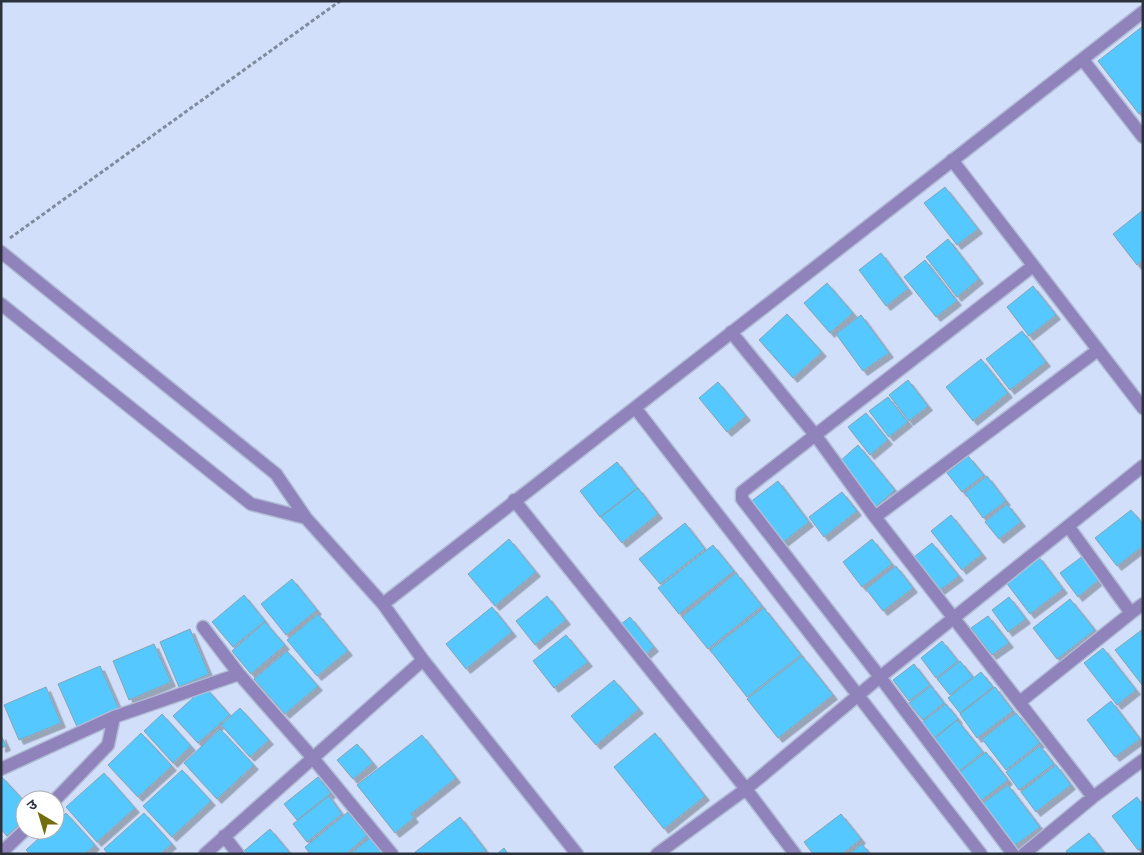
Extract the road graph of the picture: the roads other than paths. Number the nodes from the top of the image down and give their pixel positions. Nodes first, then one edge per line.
1 (1143, 12) edge
2 (1083, 60) junction
3 (1143, 137) edge
4 (952, 160) junction
5 (1, 252) edge
6 (1033, 266) junction
7 (1, 304) edge
8 (731, 332) junction
9 (1098, 350) junction
10 (1143, 408) edge
11 (636, 409) junction
12 (816, 436) junction
13 (1143, 466) edge
14 (514, 500) junction
15 (875, 517) junction
16 (306, 518) junction
17 (1068, 526) junction
18 (383, 604) junction
19 (1143, 604) edge
20 (1131, 613) junction
21 (955, 617) junction
22 (203, 627) dead end
23 (423, 660) junction
24 (238, 674) junction
25 (880, 677) junction
26 (859, 695) junction
27 (1021, 701) junction
28 (114, 717) junction
29 (312, 757) junction
30 (1143, 760) edge
31 (1, 769) edge
32 (746, 789) junction
33 (64, 790) edge
34 (1094, 797) junction
35 (224, 836) junction
36 (15, 840) edge
37 (1, 853) edge
38 (205, 854) edge
39 (238, 854) edge
40 (392, 854) edge
41 (577, 854) edge
42 (657, 854) edge
43 (796, 854) edge
44 (981, 854) edge
45 (1013, 854) edge
46 (1024, 854) edge

1 - 2 street
2 - 3 street
2 - 4 street
4 - 6 street
4 - 8 street
5 - 16 street
6 - 9 street
6 - 12 street
7 - 16 street
8 - 11 street
8 - 12 street
9 - 10 street
9 - 15 street
11 - 14 street
11 - 26 street
12 - 15 street
12 - 25 street
13 - 17 street
14 - 18 street
14 - 32 street
15 - 21 street
16 - 18 street
17 - 20 street
17 - 21 street
18 - 23 street
19 - 20 street
20 - 27 street
21 - 25 street
21 - 27 street
22 - 24 street
23 - 29 street
23 - 41 street
24 - 28 street
24 - 29 street
25 - 26 street
25 - 45 street
26 - 32 street
26 - 44 street
27 - 34 street
28 - 31 street
28 - 33 street
29 - 35 street
29 - 40 street
30 - 34 street
32 - 42 street
32 - 43 street
34 - 46 street
35 - 38 street
35 - 39 street
36 - 37 street

